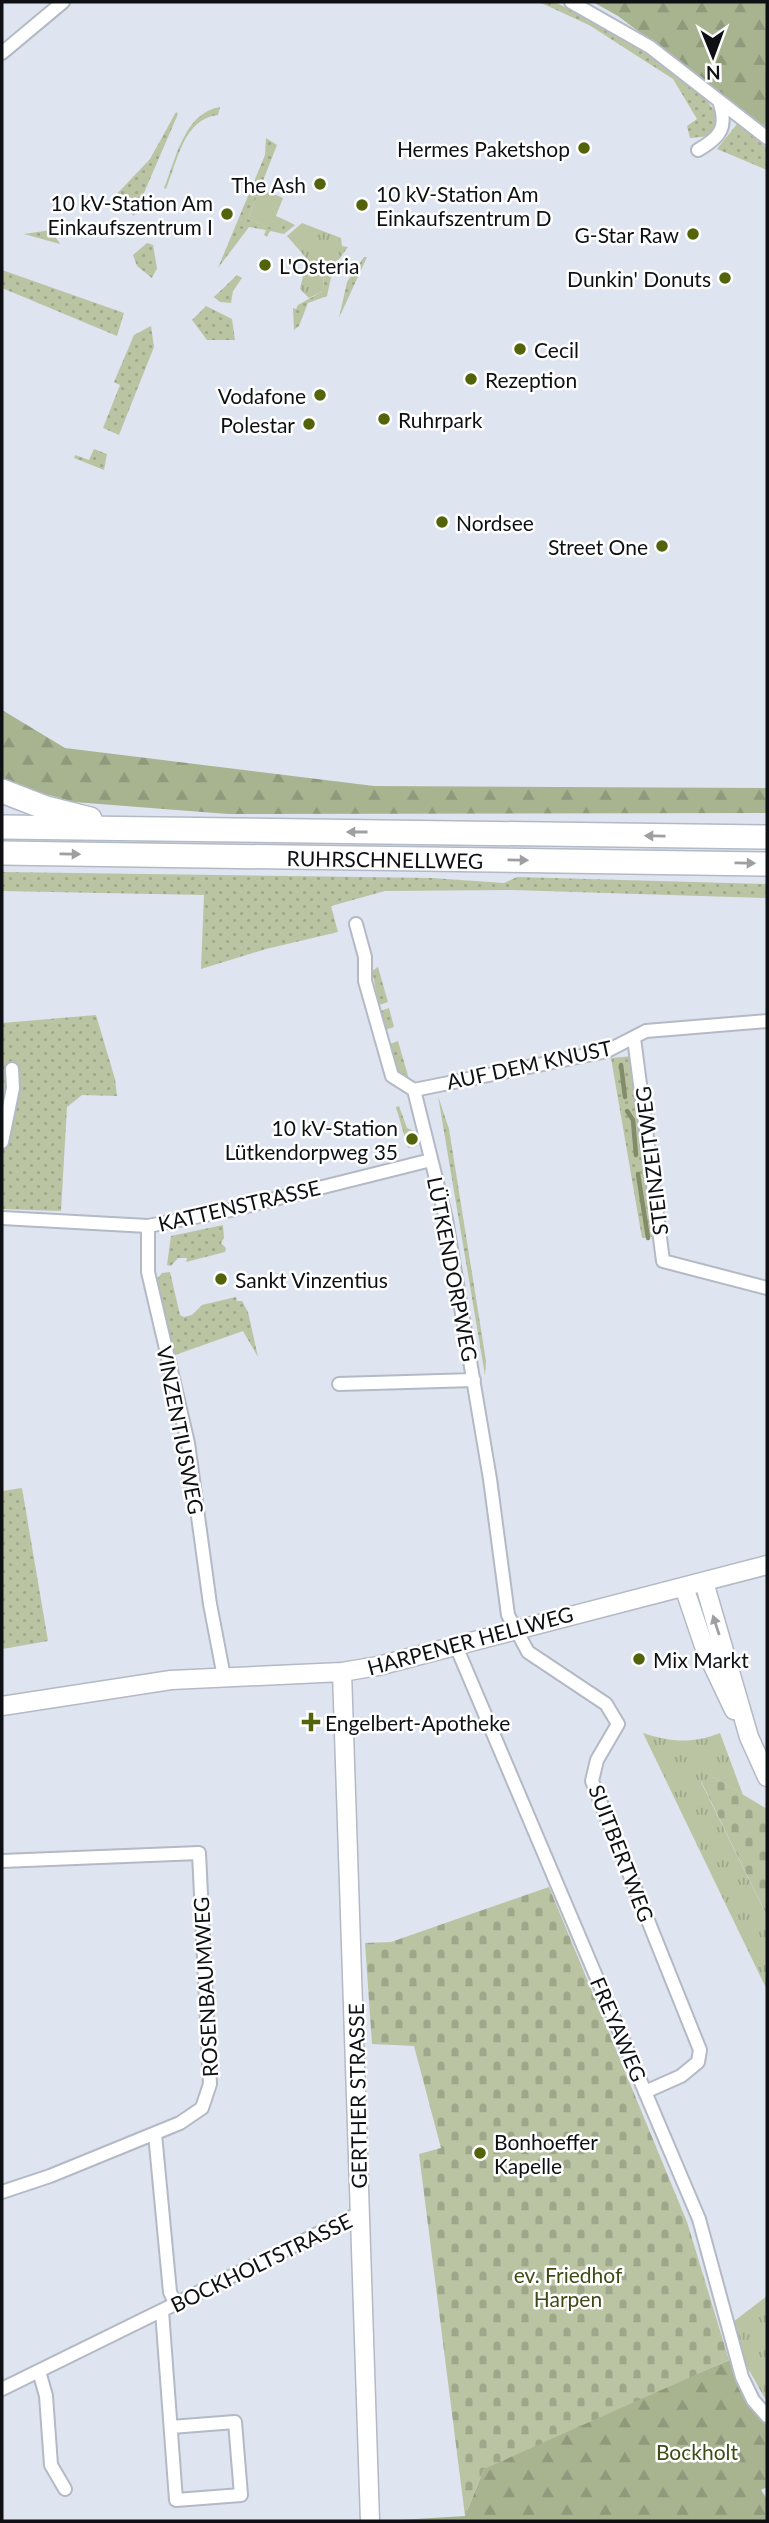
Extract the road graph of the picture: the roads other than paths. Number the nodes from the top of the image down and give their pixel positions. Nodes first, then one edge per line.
1 (63, 2) edge
2 (571, 2) edge
3 (2, 53) edge
4 (719, 101) junction
5 (767, 138) edge
6 (698, 150) dead end
7 (2, 791) edge
8 (2, 827) edge
9 (155, 829) junction
10 (767, 837) edge
11 (2, 853) edge
12 (767, 864) edge
13 (356, 925) dead end
14 (767, 1021) edge
15 (635, 1038) junction
16 (12, 1069) dead end
17 (414, 1090) junction
18 (2, 1142) edge
19 (431, 1160) junction
20 (2, 1217) edge
21 (148, 1226) junction
22 (767, 1288) edge
23 (474, 1380) junction
24 (339, 1384) dead end
25 (767, 1565) edge
26 (704, 1582) junction
27 (684, 1587) junction
28 (514, 1629) junction
29 (456, 1646) junction
30 (342, 1672) junction
31 (224, 1677) junction
32 (2, 1706) edge
33 (749, 1737) junction
34 (767, 1777) edge
35 (2, 1861) edge
36 (645, 2091) junction
37 (155, 2134) junction
38 (2, 2192) edge
39 (360, 2213) junction
40 (175, 2303) junction
41 (162, 2311) junction
42 (39, 2371) junction
43 (2, 2389) edge
44 (767, 2416) edge
45 (171, 2427) junction
46 (65, 2489) dead end
47 (370, 2521) edge

1 - 3 street
2 - 4 street
4 - 5 street
4 - 6 street
7 - 9 highway
8 - 9 highway, RUHRSCHNELLWEG
10 -> 9 highway, RUHRSCHNELLWEG
11 -> 12 highway, RUHRSCHNELLWEG
13 - 17 street
14 - 15 street, AUF DEM KNUST
15 - 17 street, AUF DEM KNUST
15 - 22 street, STEINZEITWEG
16 - 18 street
17 - 19 street, LÜTKENDORPWEG
19 - 21 street, KATTENSTRASSE
19 - 23 street, LÜTKENDORPWEG
20 - 21 street, KATTENSTRASSE
21 - 31 street, VINZENTIUSWEG
23 - 24 street
23 - 28 street, LÜTKENDORPWEG
25 - 26 street, HARPENER HELLWEG
26 - 27 street, HARPENER HELLWEG
33 -> 26 street
27 - 28 street, HARPENER HELLWEG
27 - 33 street
28 - 29 street, HARPENER HELLWEG
28 - 36 street, SUITBERTWEG
29 - 30 street, HARPENER HELLWEG
29 - 36 street, FREYAWEG
30 - 31 street, HARPENER HELLWEG
30 - 39 street, GERTHER STRASSE
31 - 32 street, HARPENER HELLWEG
33 - 34 street
35 - 37 street, ROSENBAUMWEG
36 - 44 street, FREYAWEG
37 - 38 street, ROSENBAUMWEG
37 - 40 street
39 - 40 street, BOCKHOLTSTRASSE
39 - 47 street, GERTHER STRASSE
40 - 41 street, BOCKHOLTSTRASSE
41 - 42 street, BOCKHOLTSTRASSE
41 - 45 street, BOCKHOLTSTRASSE
42 - 43 street, BOCKHOLTSTRASSE
42 - 46 street
45 - 45 street, BOCKHOLTSTRASSE

